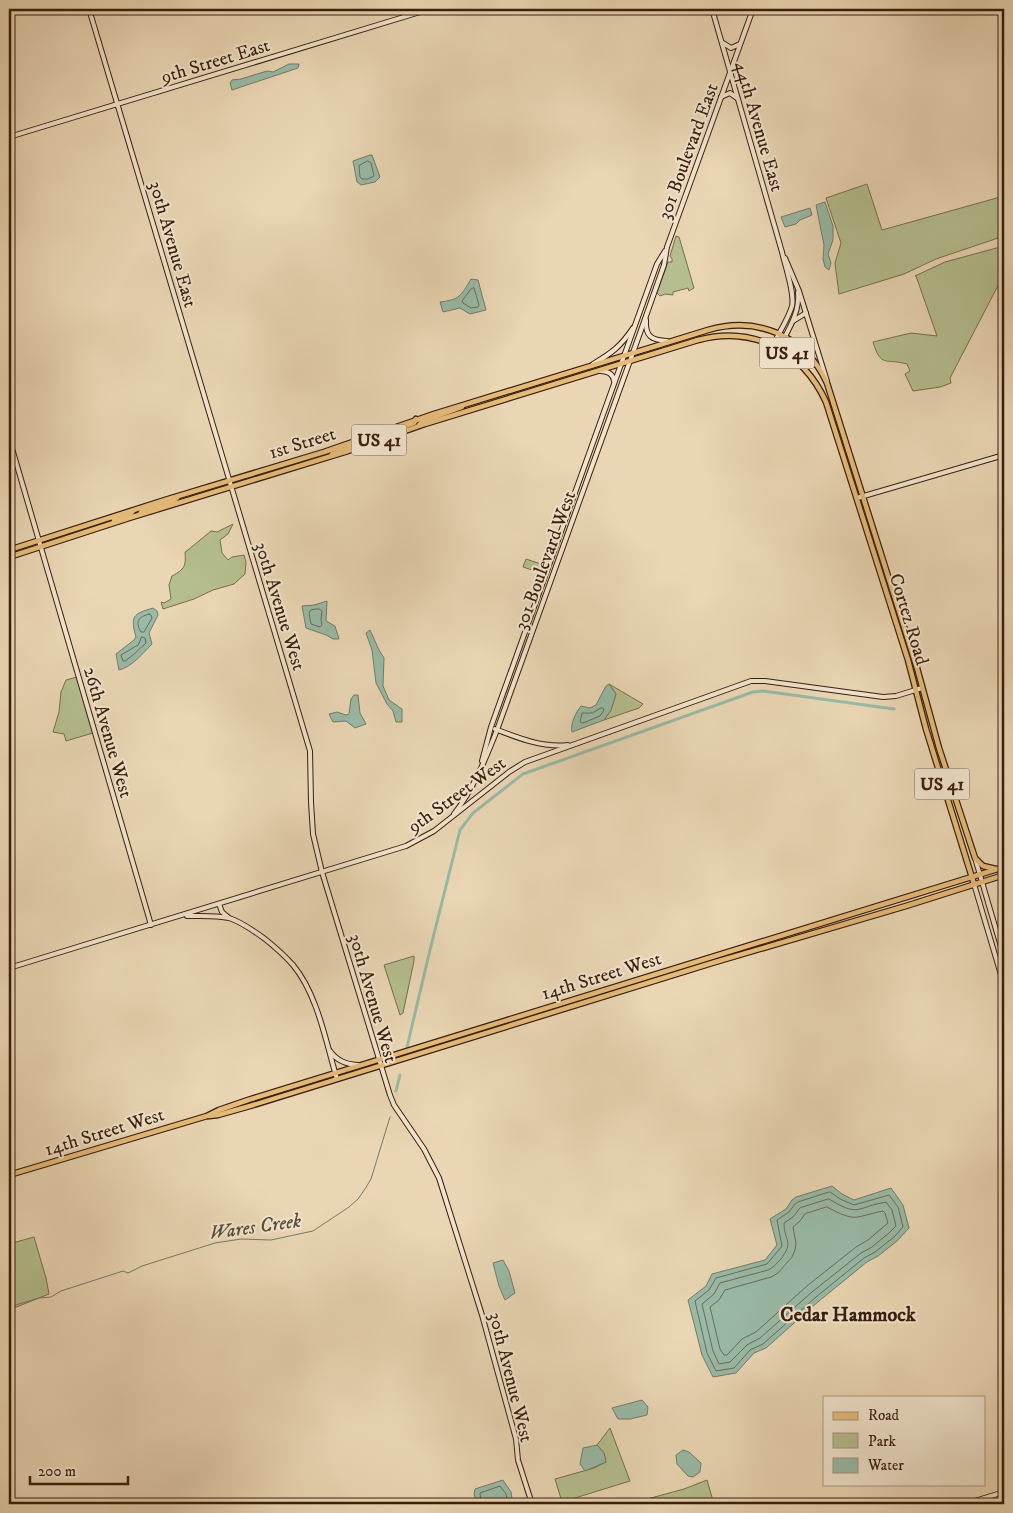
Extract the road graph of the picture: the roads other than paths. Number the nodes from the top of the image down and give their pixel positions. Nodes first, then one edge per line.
1 (89, 9) edge
2 (430, 9) edge
3 (712, 9) edge
4 (753, 9) edge
5 (722, 42) junction
6 (740, 44) junction
7 (730, 72) junction
8 (722, 97) junction
9 (739, 100) junction
10 (118, 104) junction
11 (9, 137) edge
12 (667, 246) junction
13 (782, 252) junction
14 (797, 285) junction
15 (647, 313) junction
16 (806, 313) junction
17 (637, 322) junction
18 (792, 323) junction
19 (778, 333) junction
20 (785, 336) junction
21 (669, 342) junction
22 (773, 346) junction
23 (779, 348) junction
24 (633, 353) junction
25 (625, 356) junction
26 (630, 360) junction
27 (623, 362) junction
28 (586, 371) junction
29 (614, 384) junction
30 (828, 386) junction
31 (467, 404) junction
32 (416, 420) junction
33 (419, 426) junction
34 (371, 436) junction
35 (9, 438) edge
36 (377, 440) junction
37 (1004, 455) edge
38 (326, 458) junction
39 (230, 480) junction
40 (232, 487) junction
41 (183, 495) junction
42 (863, 496) junction
43 (857, 498) junction
44 (133, 510) junction
45 (140, 515) junction
46 (95, 529) junction
47 (39, 541) junction
48 (41, 548) junction
49 (9, 550) edge
50 (9, 557) edge
51 (922, 688) junction
52 (916, 689) junction
53 (491, 727) junction
54 (497, 730) junction
55 (578, 743) junction
56 (480, 768) junction
57 (445, 822) junction
58 (975, 858) junction
59 (1004, 867) edge
60 (996, 869) junction
61 (322, 872) junction
62 (980, 874) junction
63 (1004, 875) edge
64 (972, 877) junction
65 (983, 882) junction
66 (974, 884) junction
67 (905, 898) junction
68 (217, 905) junction
69 (874, 915) junction
70 (182, 916) junction
71 (220, 917) junction
72 (230, 918) junction
73 (151, 925) junction
74 (1004, 957) edge
75 (9, 968) edge
76 (1004, 985) edge
77 (328, 1048) junction
78 (378, 1060) junction
79 (360, 1065) junction
80 (380, 1066) junction
81 (335, 1073) junction
82 (337, 1079) junction
83 (207, 1116) junction
84 (9, 1175) edge
85 (1004, 1492) edge
86 (532, 1504) edge
87 (965, 1504) edge

1 - 10 main road, 30th Avenue East
2 - 10 main road, 9th Street East
3 - 5 main road, 44th Avenue East
4 - 6 main road, 301 Boulevard East
5 - 6 main road
5 - 7 main road, 44th Avenue East
6 - 7 main road, 301 Boulevard East
7 - 8 main road, 301 Boulevard East
7 - 9 main road, 44th Avenue East
8 - 9 main road
8 - 12 main road, 301 Boulevard East
9 - 13 main road, 44th Avenue East
10 - 11 main road, 9th Street East
10 - 39 main road, 30th Avenue East
12 - 15 main road, 301 Boulevard East
12 - 17 main road, 301 Boulevard East
13 - 14 main road
13 - 19 main road
14 - 16 main road
14 - 18 main road
15 - 21 main road
15 - 24 main road, 301 Boulevard East
16 - 18 main road
16 - 30 main road
17 - 25 main road, 301 Boulevard East
17 - 28 main road
18 - 20 main road
19 - 20 main road, Cortez Road / US 41
19 - 21 main road, Cortez Road / US 41
19 - 22 main road
20 - 23 main road
20 - 30 main road, Cortez Road / US 41
21 - 24 main road, US 41
22 - 23 main road, Cortez Road / US 41
22 - 26 main road, Cortez Road / US 41
23 - 43 main road, Cortez Road / US 41
24 - 25 main road, 1st Street / US 41
24 - 26 main road, 301 Boulevard East
25 - 27 main road, 301 Boulevard East
25 - 28 main road, 1st Street / US 41
26 - 27 main road, 1st Street / US 41
26 - 54 main road, 301 Boulevard West
27 - 28 main road, 1st Street / US 41
27 - 29 main road, 301 Boulevard West
28 - 29 main road
28 - 31 main road, 1st Street / US 41
28 - 33 main road, 1st Street / US 41
29 - 53 main road, 301 Boulevard West
30 - 42 main road, Cortez Road / US 41
31 - 32 main road, 1st Street / US 41
31 - 33 main road
32 - 34 main road, 1st Street / US 41
32 - 36 main road
33 - 36 main road, 1st Street / US 41
34 - 38 main road
34 - 39 main road, 1st Street / US 41
35 - 47 main road, 26th Avenue West
36 - 38 main road, 1st Street / US 41
37 - 42 main road
38 - 40 main road, 1st Street / US 41
39 - 40 main road, 30th Avenue East
39 - 41 main road, 1st Street / US 41
40 - 45 main road, 1st Street / US 41
40 - 61 main road, 30th Avenue West
41 - 44 main road, 1st Street / US 41
41 - 45 main road
42 - 43 main road
42 - 51 main road, Cortez Road / US 41
43 - 52 main road, Cortez Road / US 41
44 - 46 main road
44 - 47 main road, 1st Street / US 41
45 - 46 main road, 1st Street / US 41
46 - 48 main road, 1st Street / US 41
47 - 48 main road, 26th Avenue West
47 - 49 main road, 1st Street / US 41
48 - 50 main road, 1st Street / US 41
48 - 73 main road, 26th Avenue West
51 - 52 main road, 9th Street West
51 - 58 main road, Cortez Road / US 41
52 - 55 main road, 9th Street West
52 - 64 main road, Cortez Road / US 41
53 - 54 main road
53 - 56 main road, 301 Boulevard West
54 - 55 main road
54 - 56 main road, 301 Boulevard West
55 - 57 main road, 9th Street West
56 - 57 main road, 301 Boulevard West
57 - 61 main road, 9th Street West
58 - 60 main road
58 - 62 main road, Cortez Road
59 - 60 main road, 14th Street West
60 - 62 main road, 14th Street West
61 - 68 main road, 9th Street West
61 - 78 main road, 30th Avenue West
62 - 64 main road, 14th Street West
62 - 65 main road, Cortez Road
63 - 65 main road, 14th Street West
64 - 66 main road, Cortez Road / US 41
64 - 67 main road, 14th Street West
65 - 66 main road, 14th Street West
65 - 74 main road, Cortez Road
66 - 69 main road, 14th Street West
66 - 76 main road, Cortez Road
67 - 69 main road
67 - 78 main road, 14th Street West
68 - 70 main road, 9th Street West
68 - 71 main road
68 - 72 main road
69 - 80 main road, 14th Street West
70 - 71 main road
70 - 73 main road, 9th Street West
71 - 72 main road
72 - 77 main road
73 - 75 main road, 9th Street West
77 - 79 main road
77 - 81 main road
78 - 79 main road, 14th Street West
78 - 80 main road, 30th Avenue West
79 - 81 main road, 14th Street West
80 - 82 main road, 14th Street West
80 - 86 main road, 30th Avenue West
81 - 82 main road
81 - 83 main road, 14th Street West
82 - 83 main road, 14th Street West
83 - 84 main road, 14th Street West
85 - 87 main road

